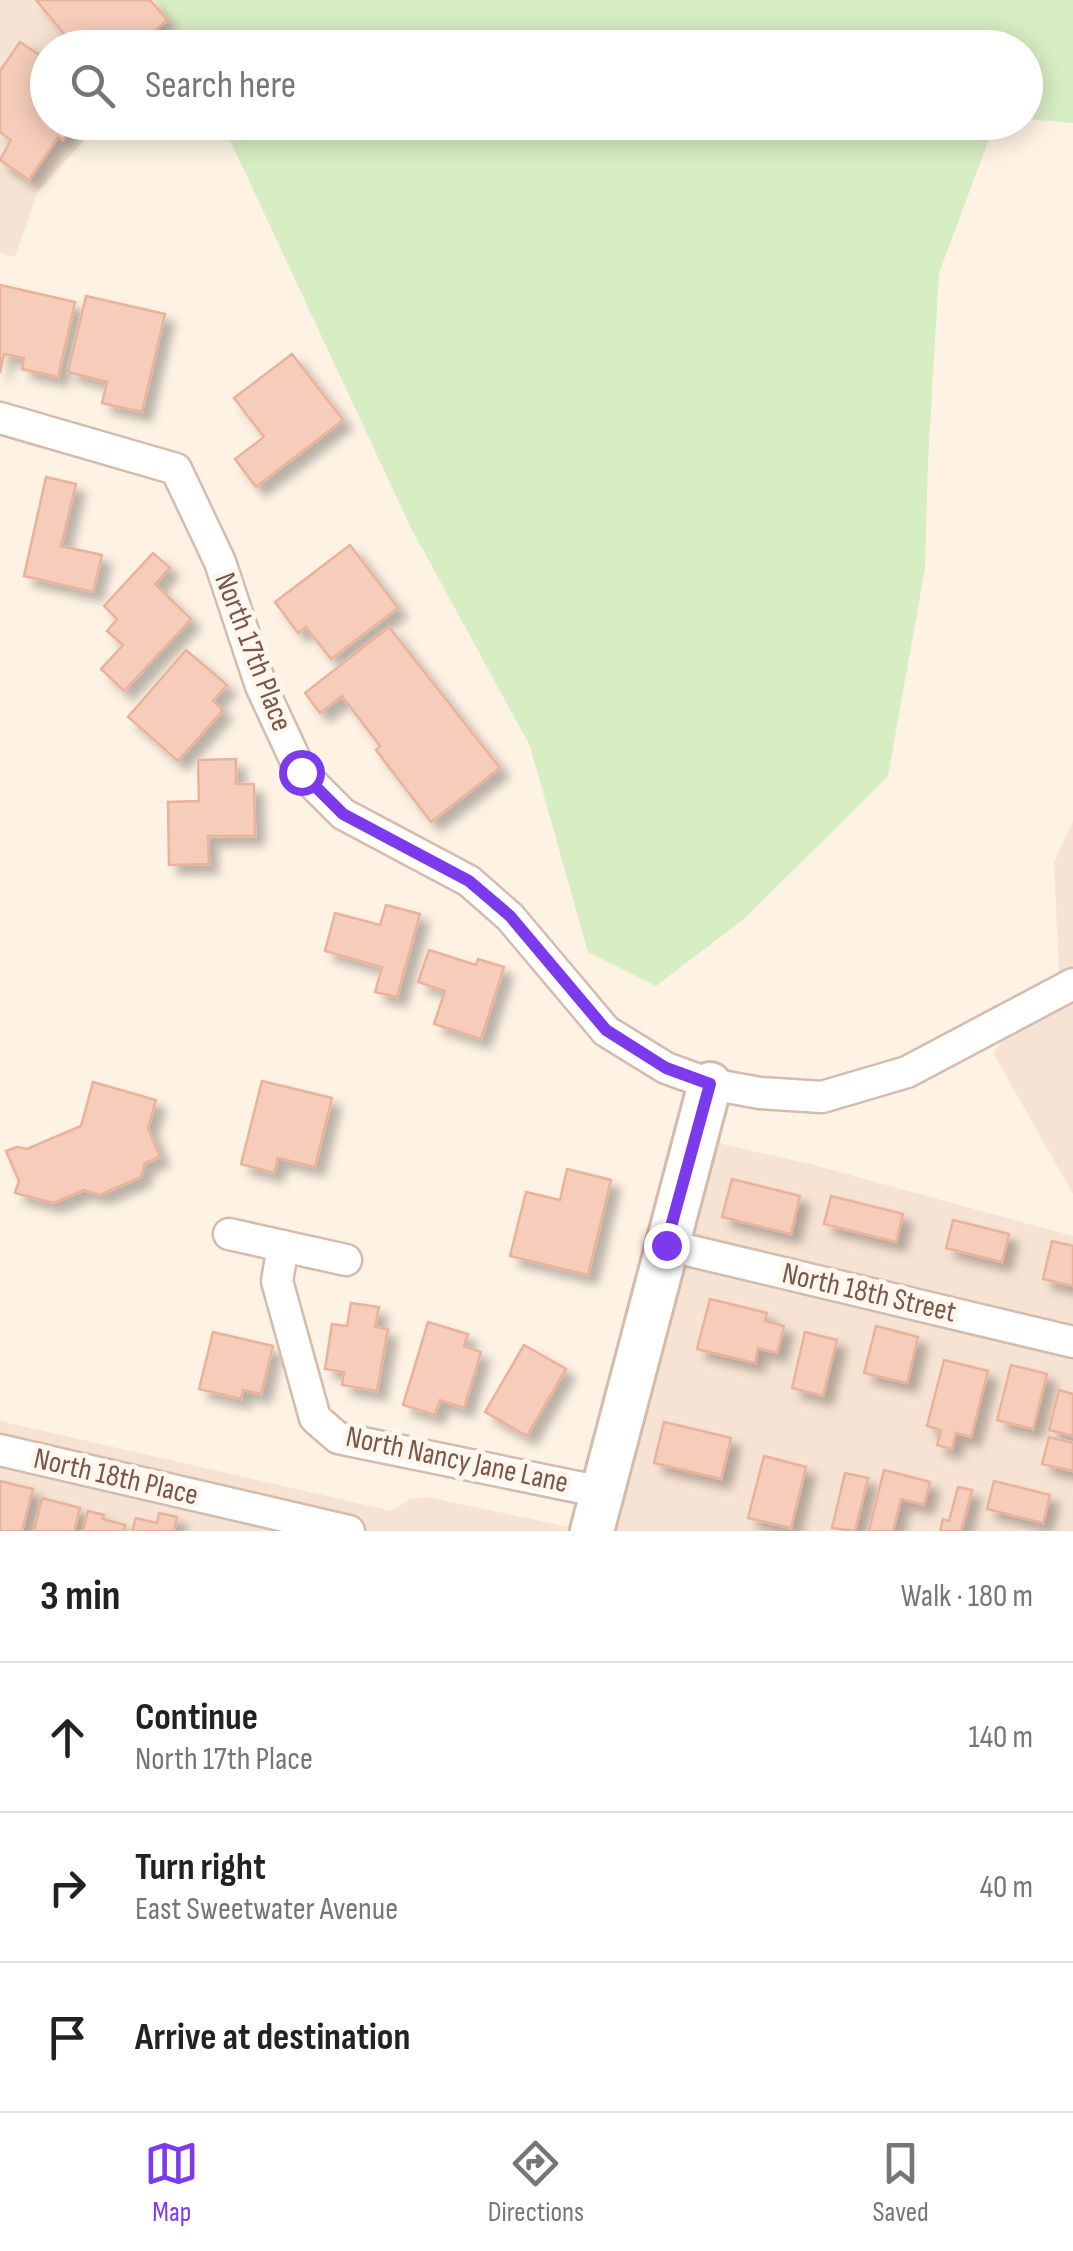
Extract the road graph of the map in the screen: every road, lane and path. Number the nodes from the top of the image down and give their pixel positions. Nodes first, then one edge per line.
1 (0, 418) edge
2 (1073, 984) edge
3 (710, 1084) junction
4 (229, 1234) dead end
5 (666, 1245) junction
6 (283, 1246) junction
7 (346, 1260) dead end
8 (1073, 1342) edge
9 (0, 1450) edge
10 (603, 1519) edge
11 (350, 1531) edge

1 - 3 street, North 17th Place
2 - 3 street, North 17th Place
3 - 5 street
4 - 6 street
5 - 8 street, North 18th Street
5 - 10 street
6 - 7 street
6 - 10 street, North Nancy Jane Lane
9 - 11 street, North 18th Place

